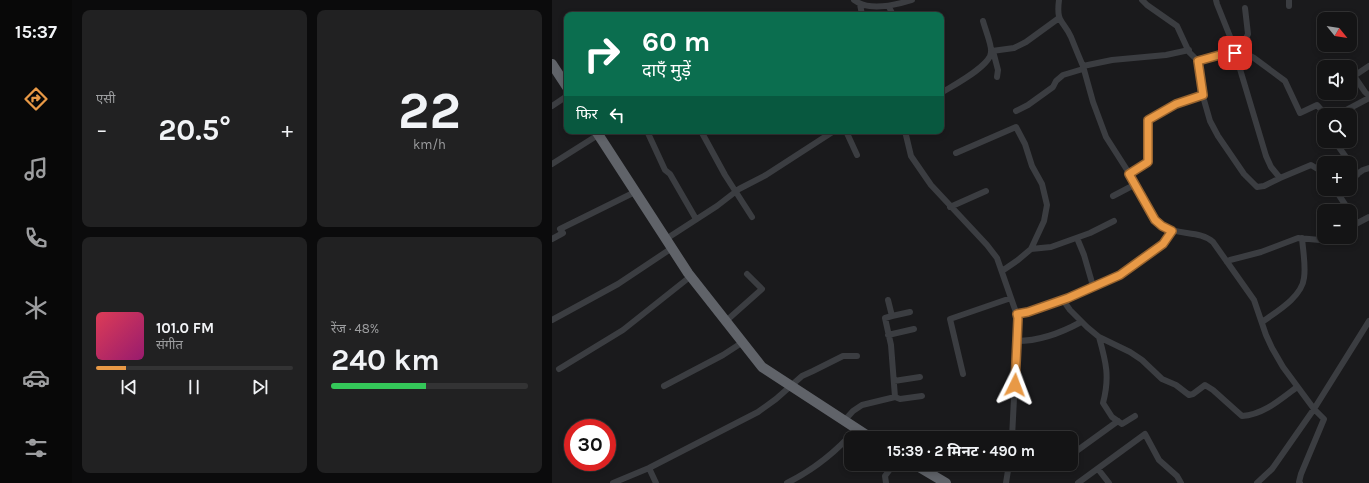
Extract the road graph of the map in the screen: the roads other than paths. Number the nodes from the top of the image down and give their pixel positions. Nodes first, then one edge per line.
1 (854, 0) edge
2 (912, 0) edge
3 (1059, 0) edge
4 (1142, 0) edge
5 (1216, 0) edge
6 (905, 1) edge
7 (862, 3) edge
8 (889, 7) junction
9 (1245, 8) dead end
10 (892, 12) edge
11 (1059, 18) junction
12 (983, 21) dead end
13 (1189, 50) junction
14 (992, 51) junction
15 (1237, 51) junction
16 (1198, 61) junction
17 (552, 64) edge
18 (1369, 66) edge
19 (1083, 68) junction
20 (997, 77) dead end
21 (564, 80) edge
22 (944, 91) edge
23 (1203, 95) junction
24 (1369, 97) edge
25 (564, 98) edge
26 (552, 106) edge
27 (1320, 108) edge
28 (1349, 108) edge
29 (1016, 111) dead end
30 (595, 134) edge
31 (599, 134) edge
32 (648, 134) edge
33 (703, 134) edge
34 (828, 134) edge
35 (847, 134) edge
36 (906, 134) edge
37 (956, 153) dead end
38 (857, 155) dead end
39 (552, 164) edge
40 (1369, 168) edge
41 (1317, 169) edge
42 (1129, 174) junction
43 (1357, 175) edge
44 (1280, 178) junction
45 (1134, 185) junction
46 (986, 191) dead end
47 (636, 192) junction
48 (736, 192) junction
49 (1113, 196) dead end
50 (1340, 196) edge
51 (950, 206) junction
52 (752, 216) dead end
53 (1369, 217) edge
54 (696, 219) junction
55 (1114, 221) dead end
56 (1358, 223) joint
57 (1172, 231) junction
58 (1077, 238) junction
59 (1302, 238) junction
60 (552, 239) edge
61 (666, 239) junction
62 (1317, 240) edge
63 (672, 248) junction
64 (1031, 249) junction
65 (1226, 262) junction
66 (1002, 271) junction
67 (747, 274) dead end
68 (691, 276) junction
69 (1093, 286) junction
70 (1011, 298) junction
71 (888, 300) dead end
72 (1063, 300) junction
73 (910, 312) dead end
74 (1017, 314) junction
75 (892, 316) junction
76 (552, 320) edge
77 (726, 321) junction
78 (1369, 321) edge
79 (1081, 322) junction
80 (1262, 322) junction
81 (914, 329) dead end
82 (888, 335) junction
83 (1100, 337) junction
84 (1017, 341) junction
85 (743, 342) junction
86 (857, 356) dead end
87 (559, 369) dead end
88 (963, 374) dead end
89 (920, 377) dead end
90 (894, 381) junction
91 (664, 386) dead end
92 (791, 386) junction
93 (1297, 387) junction
94 (922, 396) dead end
95 (896, 397) junction
96 (1314, 409) junction
97 (1135, 416) dead end
98 (844, 421) junction
99 (1118, 421) junction
100 (856, 429) junction
101 (859, 431) edge
102 (1012, 431) edge
103 (1078, 450) edge
104 (649, 468) junction
105 (1098, 469) junction
106 (889, 471) edge
107 (926, 471) edge
108 (1008, 471) edge
109 (613, 483) edge
110 (656, 483) edge
111 (787, 483) edge
112 (886, 483) edge
113 (946, 483) edge
114 (1006, 483) edge
115 (1078, 483) edge
116 (1109, 483) edge
117 (1181, 483) edge
118 (1257, 483) edge
119 (1300, 483) edge

1 - 7 street
2 - 6 street
3 - 11 street
4 - 13 street
5 - 15 street
6 - 8 street
7 - 8 street
8 - 10 street
9 - 15 street
11 - 14 street
11 - 19 street
12 - 14 street
13 - 16 street
13 - 19 street
14 - 20 street
14 - 22 street
15 - 16 street
15 - 27 street
15 - 44 street
16 - 23 street
17 - 21 highway
18 - 24 street
19 - 29 street
19 - 42 street
23 - 42 street
23 - 44 street
24 - 28 street
25 - 26 street
30 - 39 street
31 - 47 highway
32 - 54 street
33 - 48 street
34 - 48 street
35 - 38 street
36 - 51 street
37 - 64 street
40 - 43 street
41 - 44 street
42 - 45 street
45 - 49 street
45 - 57 street
46 - 51 street
47 - 60 street
47 - 61 highway
48 - 52 street
48 - 54 street
50 - 56 street
51 - 66 street
53 - 56 street
54 - 61 street
55 - 58 street
57 - 65 street
57 - 69 street
58 - 64 street
58 - 69 street
59 - 62 street
59 - 65 street
59 - 80 street
61 - 63 highway
63 - 68 highway
63 - 76 street
64 - 66 street
65 - 80 street
66 - 70 street
67 - 77 street
68 - 77 highway
68 - 87 street
69 - 72 street
70 - 74 street
70 - 88 street
71 - 75 street
72 - 74 street
72 - 79 street
73 - 75 street
74 - 84 street
75 - 82 street
77 - 85 highway
78 - 96 street
79 - 83 street
79 - 84 street
80 - 93 street
81 - 82 street
82 - 90 street
83 - 93 street
83 - 99 street
84 - 102 street
85 - 91 street
85 - 92 highway
86 - 92 street
89 - 90 street
90 - 95 street
92 - 98 highway
92 - 104 street
93 - 96 street
94 - 95 street
95 - 98 street
96 - 118 street
96 - 119 street
97 - 99 street
98 - 100 highway
99 - 103 street
100 - 101 highway
100 - 111 street
104 - 109 street
104 - 110 street
105 - 115 street
105 - 116 street
105 - 117 street
106 - 112 street
107 - 113 highway
108 - 114 street

